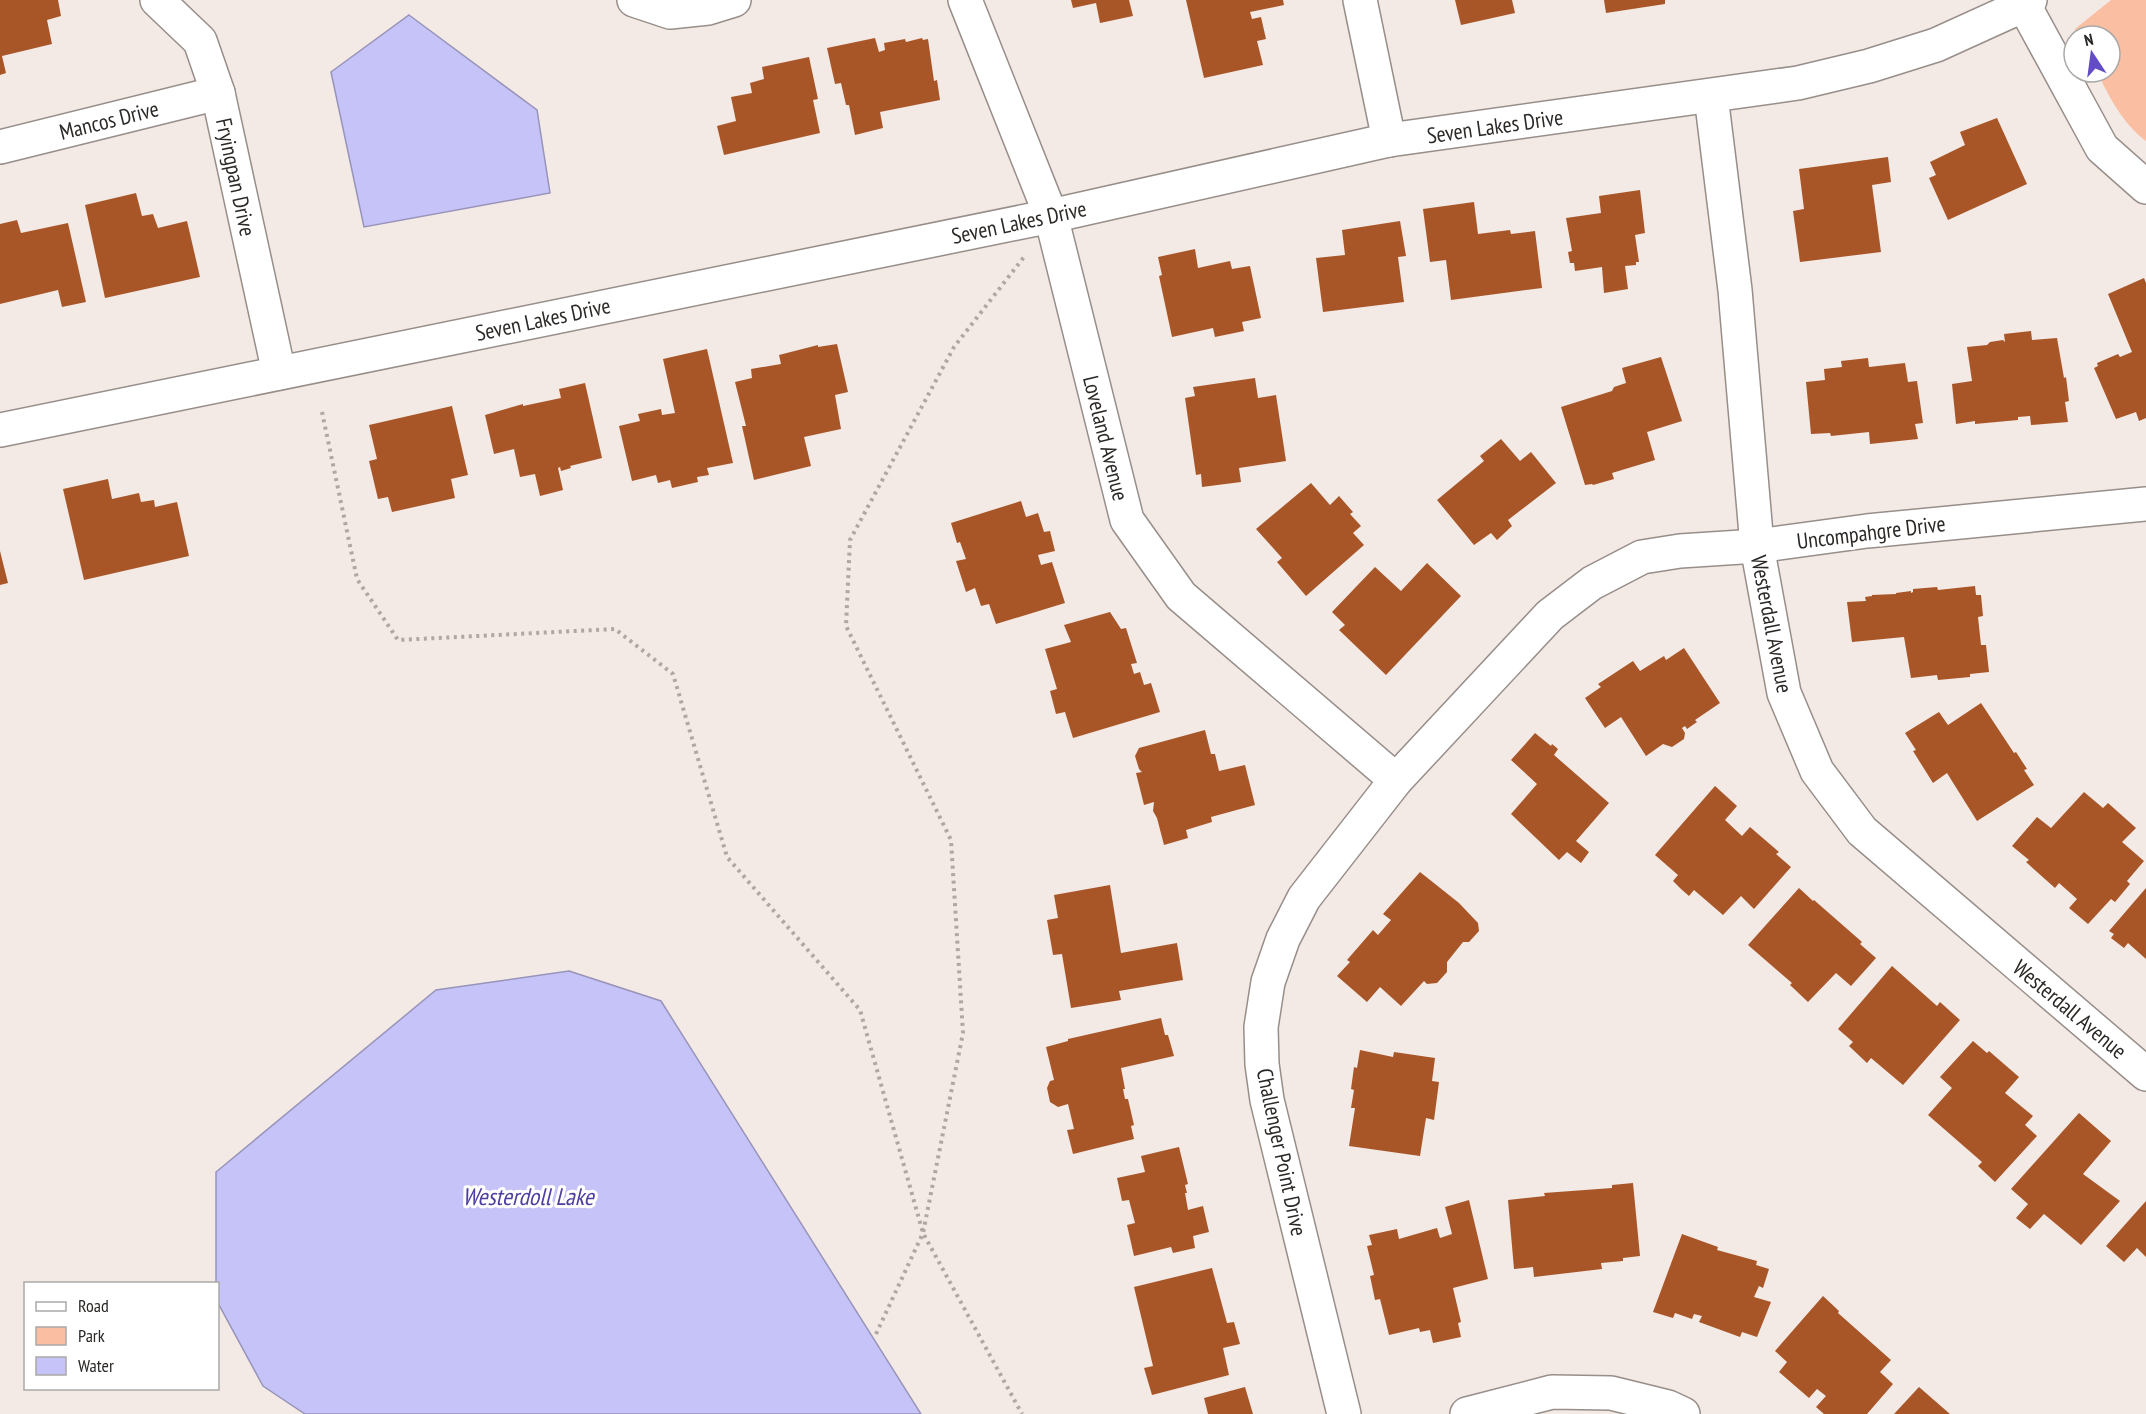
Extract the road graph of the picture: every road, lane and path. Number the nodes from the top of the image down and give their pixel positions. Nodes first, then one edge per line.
1 (157, 0) edge
2 (634, 0) edge
3 (734, 0) edge
4 (965, 0) edge
5 (1360, 0) edge
6 (2027, 2) edge
7 (218, 93) junction
8 (1711, 96) junction
9 (1389, 140) junction
10 (0, 147) edge
11 (2146, 188) edge
12 (1051, 216) junction
13 (1024, 257) dead end
14 (279, 373) junction
15 (322, 411) dead end
16 (0, 430) edge
17 (2146, 504) edge
18 (1757, 546) junction
19 (1396, 780) junction
20 (2146, 1074) edge
21 (923, 1233) junction
22 (876, 1334) dead end
23 (1022, 1414) edge
24 (1344, 1414) edge
25 (1467, 1414) edge
26 (1683, 1414) edge

1 - 7 street, Fryingpan Drive
2 - 3 street
4 - 12 street, Loveland Avenue
5 - 9 street
6 - 8 street, Seven Lakes Drive
6 - 11 street
7 - 10 street, Mancos Drive
7 - 14 street, Fryingpan Drive
8 - 9 street, Seven Lakes Drive
8 - 18 street, Westerdall Avenue
9 - 12 street, Seven Lakes Drive
12 - 14 street, Seven Lakes Drive
12 - 19 street, Loveland Avenue
13 - 21 path
14 - 16 street, Seven Lakes Drive
15 - 21 path
17 - 18 street, Uncompahgre Drive
18 - 19 street, Uncompahgre Drive
18 - 20 street, Westerdall Avenue
19 - 24 street, Challenger Point Drive
21 - 22 path
21 - 23 path
25 - 26 street

